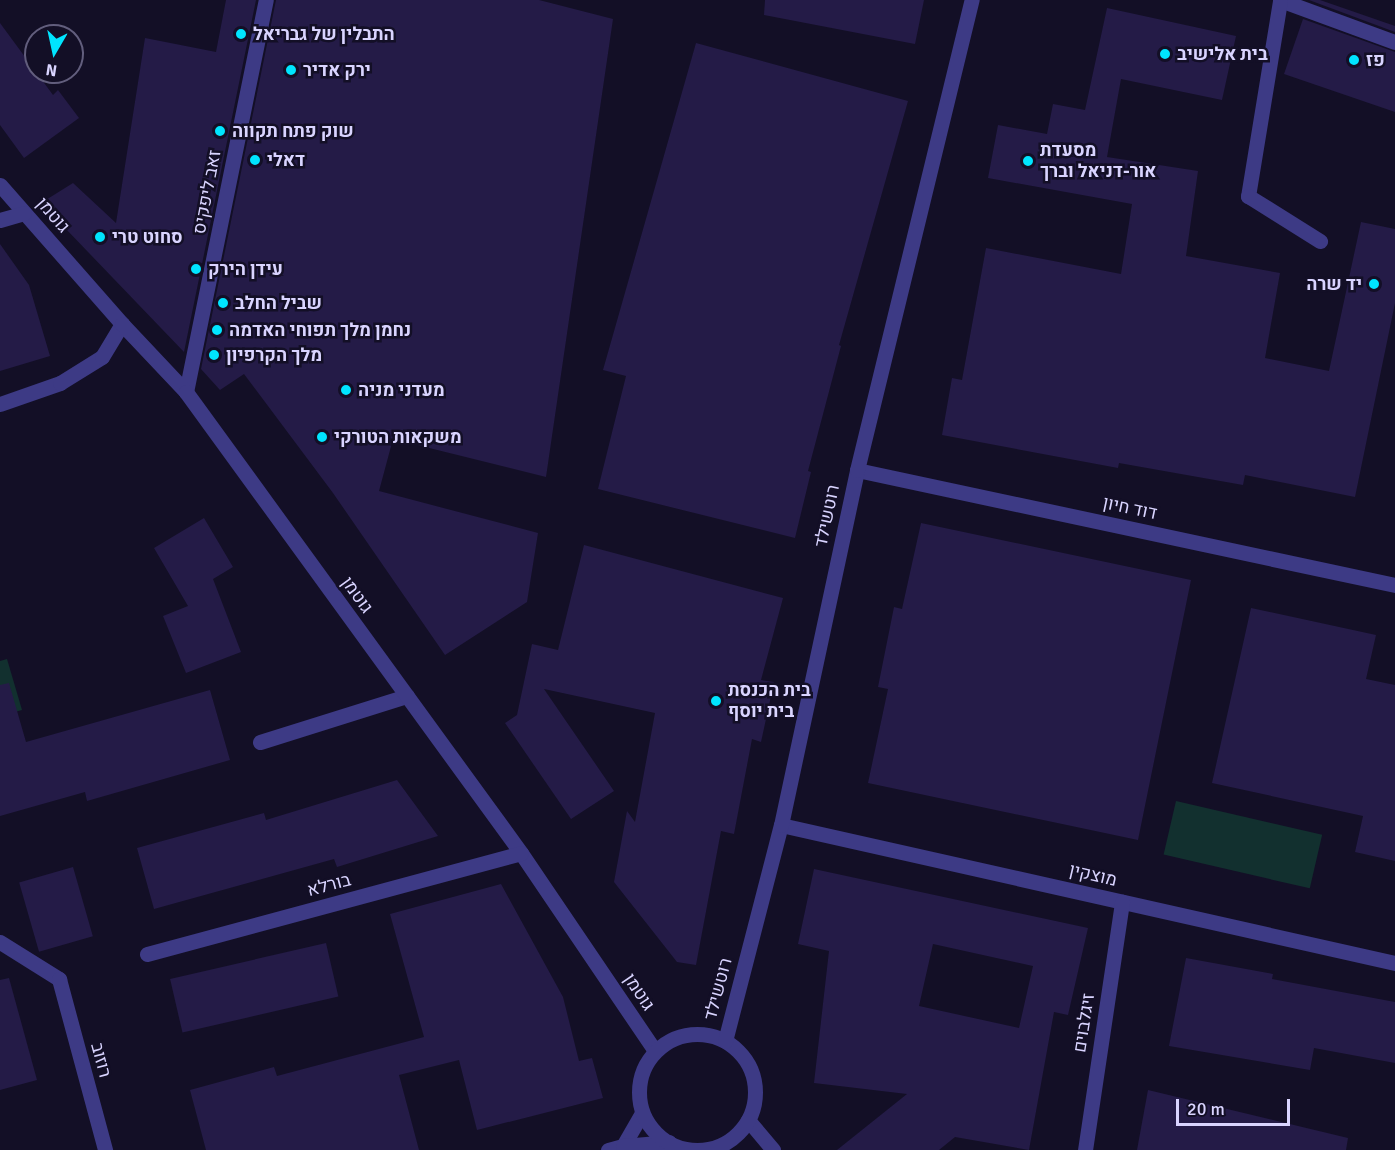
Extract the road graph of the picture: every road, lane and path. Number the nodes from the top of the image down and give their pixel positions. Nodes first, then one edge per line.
1 (266, 0) edge
2 (972, 0) edge
3 (1280, 0) edge
4 (1395, 42) edge
5 (0, 185) edge
6 (24, 213) junction
7 (0, 220) edge
8 (1320, 241) dead end
9 (122, 324) junction
10 (186, 392) junction
11 (0, 404) edge
12 (857, 470) junction
13 (1395, 585) edge
14 (407, 696) junction
15 (260, 742) dead end
16 (782, 825) junction
17 (521, 853) junction
18 (1122, 902) junction
19 (0, 942) edge
20 (147, 954) dead end
21 (1395, 963) edge
22 (725, 1041) junction
23 (656, 1051) junction
24 (642, 1113) junction
25 (748, 1120) junction
26 (673, 1146) edge
27 (720, 1147) edge
28 (616, 1148) edge
29 (105, 1150) edge
30 (772, 1150) edge
31 (1085, 1150) edge

1 - 10 street, זאב ליפקיס
2 - 12 street, רוטשילד
3 - 4 street
3 - 8 street
5 - 6 street, גוטמן
6 - 7 street
6 - 9 street, גוטמן
9 - 10 street, גוטמן
9 - 11 street
10 - 14 street, גוטמן
12 - 13 street, דוד חיון
12 - 16 street, רוטשילד
14 - 15 street
14 - 17 street, גוטמן
16 - 18 street, מוצקין
16 - 22 street, רוטשילד
17 - 20 street, בורלא
17 - 23 street, גוטמן
18 - 21 street, מוצקין
18 - 31 street, זיגלבוים
19 - 29 street, רוזוב
22 - 23 street
22 - 25 street
23 - 24 street
24 - 26 street
24 - 28 street
25 - 27 street
25 - 30 street
26 - 27 street
26 - 28 street

